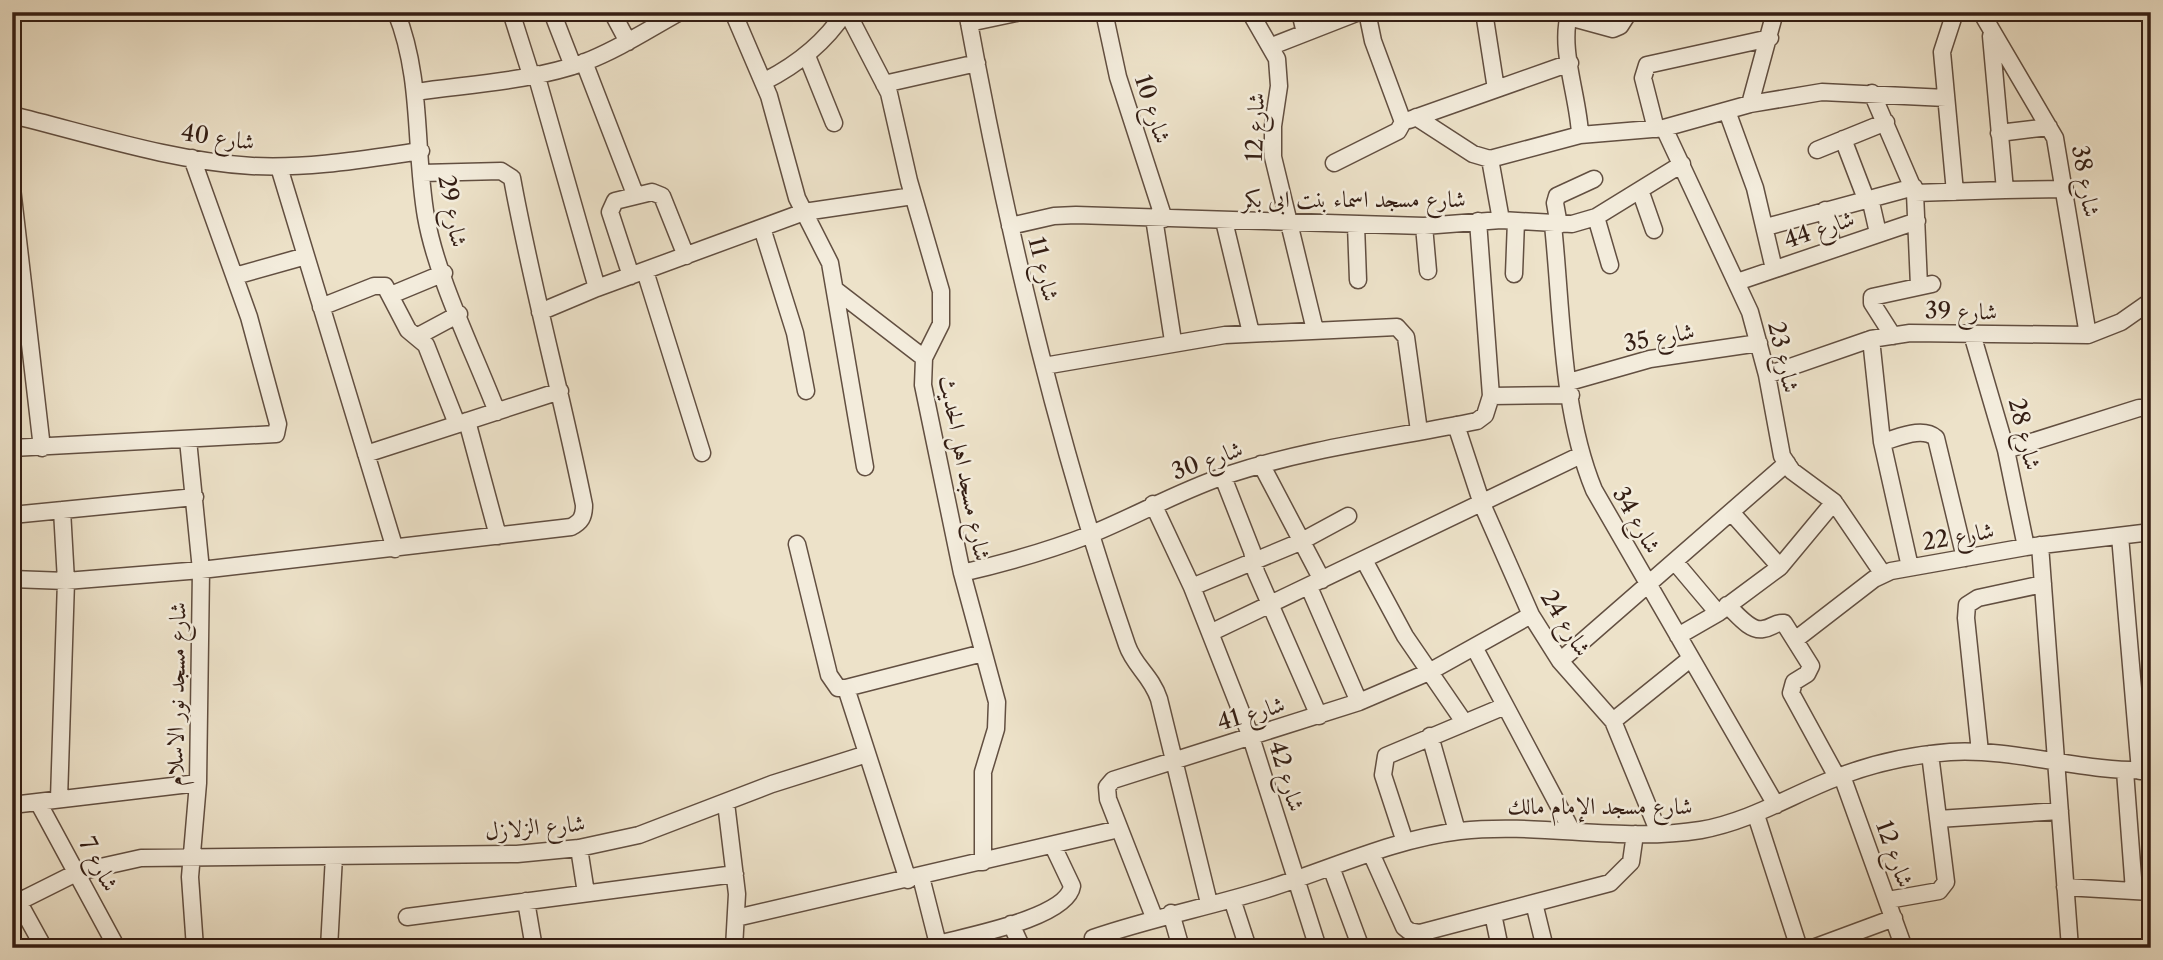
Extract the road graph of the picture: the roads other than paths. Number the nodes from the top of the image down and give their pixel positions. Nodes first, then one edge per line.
1 (511, 12) edge
2 (552, 12) edge
3 (612, 12) edge
4 (680, 12) edge
5 (733, 12) edge
6 (846, 12) edge
7 (1021, 12) edge
8 (1104, 12) edge
9 (1251, 12) edge
10 (1300, 12) edge
11 (1359, 12) edge
12 (1367, 12) edge
13 (1483, 12) edge
14 (1629, 12) edge
15 (1775, 12) edge
16 (1955, 12) edge
17 (1980, 12) edge
18 (399, 13) edge
19 (1569, 14) edge
20 (968, 18) edge
21 (1990, 30) junction
22 (1305, 33) junction
23 (1770, 38) junction
24 (628, 42) junction
25 (1272, 46) junction
26 (807, 56) junction
27 (578, 64) junction
28 (977, 64) junction
29 (1570, 64) junction
30 (533, 75) junction
31 (763, 82) junction
32 (884, 84) junction
33 (1496, 89) junction
34 (416, 92) junction
35 (1872, 93) junction
36 (1946, 98) junction
37 (1750, 104) junction
38 (1727, 111) junction
39 (12, 115) edge
40 (1410, 120) junction
41 (1886, 122) junction
42 (834, 123) dead end
43 (2049, 127) junction
44 (1660, 129) junction
45 (1999, 133) junction
46 (1580, 135) junction
47 (1843, 139) junction
48 (1817, 150) dead end
49 (421, 151) junction
50 (192, 158) junction
51 (1489, 159) junction
52 (1334, 163) dead end
53 (1682, 164) junction
54 (279, 167) junction
55 (422, 173) junction
56 (1594, 179) dead end
57 (12, 188) edge
58 (2065, 188) junction
59 (1640, 190) junction
60 (1914, 190) junction
61 (2005, 190) junction
62 (1955, 192) junction
63 (13, 193) edge
64 (635, 194) junction
65 (913, 196) junction
66 (1868, 198) junction
67 (1825, 210) junction
68 (804, 212) junction
69 (1596, 217) junction
70 (1159, 218) junction
71 (1224, 221) junction
72 (1508, 221) junction
73 (1917, 221) junction
74 (1478, 222) junction
75 (1289, 223) junction
76 (1356, 225) junction
77 (1556, 225) junction
78 (1010, 226) junction
79 (1424, 226) junction
80 (1766, 227) junction
81 (762, 228) junction
82 (1654, 230) dead end
83 (1878, 233) junction
84 (1833, 248) junction
85 (306, 256) junction
86 (686, 256) junction
87 (1610, 265) dead end
88 (1774, 269) junction
89 (1427, 271) dead end
90 (638, 273) junction
91 (444, 274) junction
92 (1514, 274) dead end
93 (235, 276) junction
94 (1358, 280) dead end
95 (1737, 282) junction
96 (597, 288) junction
97 (837, 290) junction
98 (391, 295) junction
99 (2151, 301) edge
100 (321, 307) junction
101 (540, 313) junction
102 (459, 314) junction
103 (1315, 330) junction
104 (1251, 333) junction
105 (1972, 334) junction
106 (2088, 335) junction
107 (418, 336) junction
108 (1893, 336) junction
109 (29, 337) junction
110 (12, 338) edge
111 (1871, 339) junction
112 (1173, 341) junction
113 (1759, 343) junction
114 (924, 358) junction
115 (1044, 366) junction
116 (1767, 375) junction
117 (1570, 388) junction
118 (806, 390) dead end
119 (560, 391) junction
120 (1490, 396) junction
121 (2151, 408) edge
122 (497, 412) junction
123 (462, 423) junction
124 (1455, 425) junction
125 (1419, 431) junction
126 (188, 440) junction
127 (1882, 442) junction
128 (12, 448) edge
129 (42, 448) junction
130 (2006, 450) junction
131 (702, 453) dead end
132 (366, 454) junction
133 (1581, 455) junction
134 (1787, 463) junction
135 (1261, 464) junction
136 (865, 467) dead end
137 (1223, 477) junction
138 (195, 497) junction
139 (1834, 502) junction
140 (1153, 504) junction
141 (1482, 504) junction
142 (62, 510) junction
143 (1731, 512) junction
144 (12, 515) edge
145 (1348, 516) dead end
146 (2151, 532) edge
147 (1091, 534) junction
148 (498, 536) junction
149 (2120, 536) junction
150 (1300, 542) junction
151 (797, 544) dead end
152 (2033, 546) junction
153 (395, 549) junction
154 (1965, 558) junction
155 (1364, 560) junction
156 (1675, 562) junction
157 (1254, 563) junction
158 (1780, 567) junction
159 (1910, 567) junction
160 (201, 570) junction
161 (962, 573) junction
162 (1882, 574) junction
163 (12, 579) edge
164 (66, 581) junction
165 (1315, 584) junction
166 (2043, 584) junction
167 (1649, 586) junction
168 (1192, 587) junction
169 (1270, 606) junction
170 (1722, 609) junction
171 (1531, 615) junction
172 (1210, 634) junction
173 (1678, 636) junction
174 (1795, 640) junction
175 (1474, 647) junction
176 (983, 653) junction
177 (1690, 659) junction
178 (1560, 661) junction
179 (1429, 672) junction
180 (846, 688) junction
181 (1359, 702) junction
182 (1505, 706) junction
183 (1319, 716) junction
184 (1613, 721) junction
185 (1464, 723) junction
186 (1430, 736) junction
187 (1251, 737) junction
188 (1980, 752) junction
189 (867, 754) junction
190 (1930, 754) junction
191 (1173, 760) junction
192 (2058, 762) junction
193 (2139, 771) edge
194 (1839, 776) junction
195 (198, 783) junction
196 (59, 799) junction
197 (38, 802) junction
198 (726, 803) junction
199 (12, 805) edge
200 (1776, 805) junction
201 (2060, 811) junction
202 (1756, 815) junction
203 (1938, 819) junction
204 (1119, 829) junction
205 (1457, 831) junction
206 (1572, 831) junction
207 (1659, 833) junction
208 (1635, 834) junction
209 (1405, 842) junction
210 (1053, 846) junction
211 (579, 848) junction
212 (1371, 853) junction
213 (334, 856) junction
214 (191, 857) junction
215 (983, 862) junction
216 (1331, 867) junction
217 (78, 872) junction
218 (735, 874) junction
219 (915, 878) junction
220 (1294, 879) junction
221 (2065, 887) junction
222 (2143, 891) edge
223 (586, 893) junction
224 (14, 899) edge
225 (1232, 899) junction
226 (1888, 900) junction
227 (526, 901) junction
228 (1209, 903) junction
229 (1534, 903) junction
230 (1171, 913) junction
231 (1493, 914) junction
232 (407, 917) dead end
233 (1154, 917) junction
234 (736, 918) junction
235 (1894, 918) junction
236 (1011, 924) junction
237 (1093, 938) dead end
238 (1423, 940) edge
239 (939, 946) edge
240 (44, 948) edge
241 (117, 948) edge
242 (195, 948) edge
243 (329, 948) edge
244 (534, 948) edge
245 (734, 948) edge
246 (1022, 948) edge
247 (1181, 948) edge
248 (1248, 948) edge
249 (1318, 948) edge
250 (1361, 948) edge
251 (1500, 948) edge
252 (1545, 948) edge
253 (1799, 948) edge
254 (1813, 948) edge
255 (1904, 948) edge
256 (2070, 948) edge

1 - 30 street
2 - 27 street
3 - 24 street
4 - 24 street
5 - 31 street
6 - 26 street
6 - 32 street, شارع مسجد اهل الحديث
7 - 20 street
8 - 70 street, شارع 10
9 - 25 street, شارع 12
10 - 22 street
11 - 22 street
12 - 40 street
13 - 33 street
14 - 19 street
15 - 23 street
16 - 36 street
17 - 21 street, شارع 38
18 - 34 street, شارع 29
19 - 29 street
20 - 28 street, شارع 11
21 - 43 street, شارع 38
21 - 45 street
22 - 25 street
23 - 37 street
23 - 44 street, شارع 23
24 - 27 street
25 - 75 street, شارع 12
26 - 31 street
26 - 42 street
27 - 30 street
27 - 64 street
28 - 32 street
28 - 78 street, شارع 11
29 - 33 street
29 - 46 street
30 - 34 street
30 - 96 street
31 - 68 street
32 - 65 street, شارع مسجد اهل الحديث
33 - 40 street
34 - 49 street, شارع 29
35 - 36 street
35 - 37 street
35 - 41 street
36 - 62 street
37 - 38 street
38 - 44 street
38 - 80 street
39 - 50 street, شارع 40
40 - 51 street
40 - 52 street
41 - 47 street
41 - 60 street
43 - 45 street
43 - 58 street, شارع 38
44 - 46 street
44 - 53 street, شارع 23
45 - 61 street
46 - 51 street
47 - 48 street
47 - 66 street
49 - 54 street, شارع 40
49 - 55 street, شارع 29
50 - 54 street, شارع 40
50 - 93 street
51 - 72 street
53 - 59 street, شارع مسجد اسماء بنت ابى بكر
53 - 95 street, شارع 23
54 - 85 street
55 - 91 street, شارع 29
55 - 101 street
56 - 77 street, شارع 34
57 - 63 street
58 - 61 street
58 - 106 street, شارع 38
59 - 69 street, شارع مسجد اسماء بنت ابى بكر
59 - 82 street
60 - 62 street
60 - 66 street
60 - 73 street
61 - 62 street
63 - 109 street
64 - 86 street
64 - 90 street
65 - 68 street
65 - 114 street, شارع مسجد اهل الحديث
66 - 67 street
66 - 83 street
67 - 80 street
67 - 84 street
68 - 81 street
68 - 97 street
69 - 77 street, شارع مسجد اسماء بنت ابى بكر
69 - 87 street
70 - 71 street, شارع مسجد اسماء بنت ابى بكر
70 - 78 street, شارع مسجد اسماء بنت ابى بكر
70 - 112 street, شارع 10
71 - 75 street, شارع مسجد اسماء بنت ابى بكر
71 - 104 street
72 - 74 street, شارع مسجد اسماء بنت ابى بكر
72 - 77 street, شارع مسجد اسماء بنت ابى بكر
72 - 92 street
73 - 83 street, شارع 44
73 - 108 street
74 - 79 street, شارع مسجد اسماء بنت ابى بكر
74 - 120 street
75 - 76 street, شارع مسجد اسماء بنت ابى بكر
75 - 103 street, شارع 12
76 - 79 street, شارع مسجد اسماء بنت ابى بكر
76 - 94 street
77 - 117 street, شارع 34
78 - 115 street, شارع 11
79 - 89 street
80 - 88 street
81 - 86 street
81 - 118 street
83 - 84 street, شارع 44
84 - 88 street, شارع 44
85 - 93 street
85 - 100 street
86 - 90 street
88 - 95 street, شارع 44
90 - 96 street
90 - 131 street
91 - 98 street
91 - 102 street, شارع 29
93 - 126 street
95 - 113 street, شارع 23
96 - 101 street
97 - 114 street
97 - 136 street
98 - 100 street
98 - 107 street
99 - 106 street, شارع 39
100 - 132 street
101 - 119 street
102 - 107 street
102 - 122 street, شارع 29
103 - 104 street
103 - 125 street
104 - 112 street
105 - 106 street, شارع 39
105 - 108 street, شارع 39
105 - 130 street, شارع 28
107 - 123 street
108 - 111 street, شارع 39
109 - 110 street
109 - 129 street
111 - 116 street, شارع 39
111 - 127 street
112 - 115 street
113 - 116 street, شارع 23
113 - 117 street, شارع 35
114 - 161 street, شارع مسجد اهل الحديث
115 - 147 street, شارع 11
116 - 134 street, شارع 23
117 - 120 street, شارع 35
117 - 133 street, شارع 34
119 - 122 street
119 - 148 street
120 - 124 street, شارع 30
121 - 130 street
122 - 123 street
123 - 132 street
123 - 148 street
124 - 125 street, شارع 30
124 - 141 street, شارع 24
125 - 135 street, شارع 30
126 - 129 street
126 - 138 street, شارع مسجد نور الاسلام
127 - 154 street
127 - 159 street
128 - 129 street
130 - 152 street, شارع 28
132 - 153 street
133 - 141 street
133 - 167 street, شارع 34
134 - 139 street
134 - 143 street
135 - 137 street, شارع 30
135 - 150 street
137 - 140 street, شارع 30
137 - 157 street
138 - 142 street
138 - 160 street, شارع مسجد نور الاسلام
139 - 158 street
139 - 162 street
140 - 147 street, شارع 30
140 - 168 street, شارع 42
141 - 155 street
141 - 171 street, شارع 24
142 - 144 street
142 - 164 street
143 - 156 street
143 - 158 street
145 - 150 street
146 - 149 street, شارع 22
147 - 161 street, شارع 30
147 - 191 street, شارع 11
148 - 153 street
149 - 152 street, شارع 22
149 - 193 street
150 - 157 street
150 - 165 street
151 - 180 street
152 - 154 street, شارع 22
152 - 166 street, شارع 28
153 - 160 street
154 - 159 street, شارع 22
155 - 165 street
155 - 179 street
156 - 167 street
156 - 170 street
157 - 168 street
157 - 169 street
158 - 170 street
159 - 162 street, شارع 22
160 - 164 street
160 - 195 street, شارع مسجد نور الاسلام
161 - 176 street, شارع مسجد اهل الحديث
162 - 174 street, شارع 22
163 - 164 street
164 - 196 street
165 - 169 street
165 - 181 street
166 - 188 street
166 - 192 street, شارع 28
167 - 173 street, شارع 34
167 - 178 street
168 - 172 street, شارع 42
169 - 172 street
169 - 183 street
170 - 173 street
170 - 174 street
171 - 175 street, شارع 41
171 - 178 street, شارع 24
172 - 187 street, شارع 42
173 - 177 street, شارع 34
174 - 194 street, شارع 12
175 - 179 street, شارع 41
175 - 182 street
176 - 180 street
176 - 215 street, شارع مسجد اهل الحديث
177 - 184 street
177 - 200 street, شارع 34
178 - 184 street, شارع 24
179 - 181 street, شارع 41
179 - 185 street
180 - 189 street
181 - 183 street, شارع 41
182 - 185 street
182 - 206 street
183 - 187 street, شارع 41
184 - 207 street, شارع 24
185 - 186 street
186 - 205 street
186 - 209 street
187 - 191 street, شارع 41
187 - 220 street, شارع 42
188 - 190 street, شارع مسجد الإمام مالك
188 - 192 street, شارع مسجد الإمام مالك
189 - 198 street, شارع الزلازل
189 - 219 street
190 - 194 street, شارع مسجد الإمام مالك
190 - 203 street
191 - 204 street, شارع 41
191 - 228 street, شارع 11
192 - 193 street, شارع مسجد الإمام مالك
192 - 201 street, شارع 28
193 - 222 street
194 - 200 street, شارع مسجد الإمام مالك
194 - 226 street, شارع 12
195 - 196 street
195 - 214 street, شارع مسجد نور الاسلام
196 - 197 street
197 - 199 street
197 - 217 street, شارع 7
198 - 211 street, شارع الزلازل
198 - 218 street
200 - 202 street, شارع مسجد الإمام مالك
201 - 203 street
201 - 221 street, شارع 28
202 - 207 street, شارع مسجد الإمام مالك
202 - 253 street
203 - 226 street
204 - 210 street
204 - 233 street, شارع 41
205 - 206 street, شارع مسجد الإمام مالك
205 - 209 street, شارع مسجد الإمام مالك
206 - 208 street, شارع مسجد الإمام مالك
207 - 208 street, شارع مسجد الإمام مالك
208 - 229 street
209 - 212 street, شارع مسجد الإمام مالك
210 - 215 street
210 - 236 street
211 - 213 street, شارع الزلازل
211 - 223 street
212 - 216 street, شارع مسجد الإمام مالك
212 - 238 street
213 - 214 street, شارع الزلازل
213 - 243 street
214 - 217 street, شارع الزلازل
214 - 242 street, شارع مسجد نور الاسلام
215 - 219 street
216 - 220 street, شارع مسجد الإمام مالك
216 - 250 street
217 - 224 street, شارع الزلازل
217 - 241 street, شارع 7
218 - 223 street
218 - 234 street
219 - 234 street
219 - 239 street
220 - 225 street, شارع مسجد الإمام مالك
220 - 249 street, شارع 42
221 - 222 street
221 - 256 street, شارع 28
223 - 227 street
224 - 240 street
225 - 228 street, شارع مسجد الإمام مالك
225 - 248 street
226 - 235 street, شارع 12
227 - 232 street
227 - 244 street
228 - 230 street, شارع مسجد الإمام مالك
229 - 231 street
229 - 252 street
230 - 233 street, شارع مسجد الإمام مالك
230 - 247 street
231 - 238 street
231 - 251 street
233 - 237 street, شارع مسجد الإمام مالك
234 - 245 street
235 - 254 street
235 - 255 street, شارع 12
236 - 239 street
236 - 246 street

